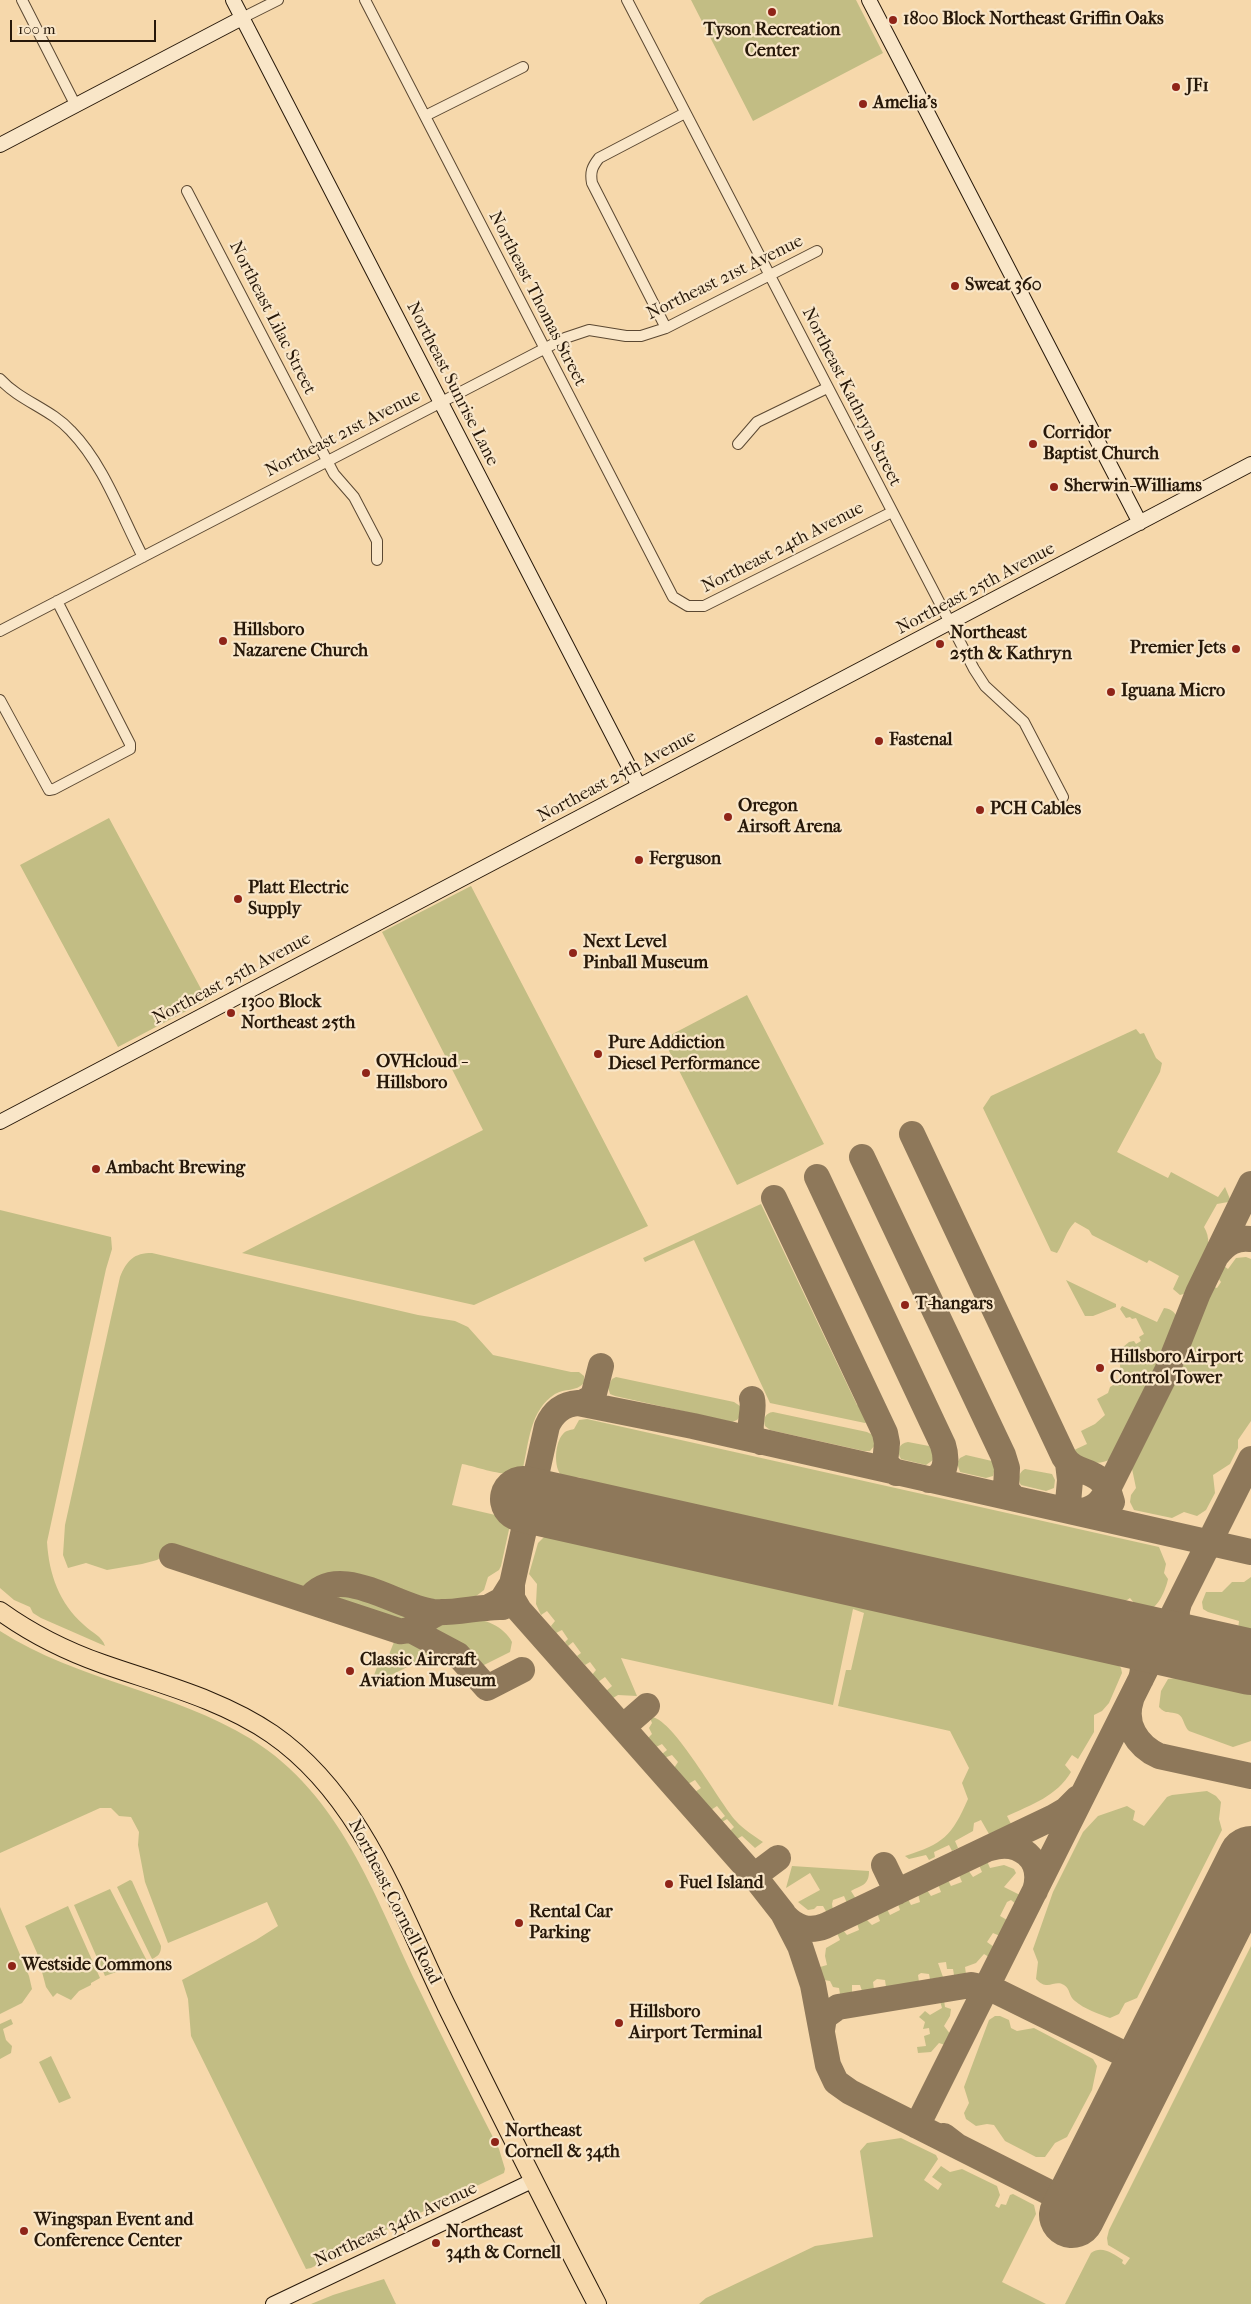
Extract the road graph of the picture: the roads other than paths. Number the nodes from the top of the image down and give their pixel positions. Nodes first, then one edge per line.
1 (22, 0) edge
2 (233, 0) edge
3 (278, 0) edge
4 (365, 0) edge
5 (627, 0) edge
6 (868, 0) edge
7 (242, 18) junction
8 (522, 67) dead end
9 (76, 106) junction
10 (685, 113) junction
11 (425, 116) junction
12 (0, 145) edge
13 (188, 191) dead end
14 (817, 251) dead end
15 (770, 275) junction
16 (666, 328) junction
17 (545, 348) junction
18 (0, 379) edge
19 (828, 388) junction
20 (440, 402) junction
21 (738, 444) dead end
22 (327, 460) junction
23 (1251, 464) edge
24 (892, 512) junction
25 (1140, 523) junction
26 (143, 557) junction
27 (377, 560) dead end
28 (57, 601) junction
29 (688, 606) joint
30 (950, 624) junction
31 (0, 631) edge
32 (0, 700) edge
33 (639, 786) junction
34 (1063, 797) dead end
35 (0, 1122) edge
36 (0, 1611) edge
37 (534, 2180) junction
38 (273, 2304) edge
39 (597, 2304) edge

1 - 9 street
2 - 7 street, Northeast Sunrise Lane
3 - 7 street
4 - 11 street, Northeast Thomas Street
5 - 10 street, Northeast Kathryn Street
6 - 25 street
7 - 9 street
7 - 20 street, Northeast Sunrise Lane
8 - 11 street
9 - 12 street
10 - 15 street, Northeast Kathryn Street
10 - 16 street
11 - 17 street, Northeast Thomas Street
13 - 22 street, Northeast Lilac Street
14 - 15 street, Northeast 21st Avenue
15 - 16 street, Northeast 21st Avenue
15 - 19 street, Northeast Kathryn Street
16 - 17 street, Northeast 21st Avenue
17 - 20 street, Northeast 21st Avenue
17 - 29 street, Northeast Thomas Street
18 - 26 street
19 - 21 street
19 - 24 street, Northeast Kathryn Street
20 - 22 street, Northeast 21st Avenue
20 - 33 street, Northeast Sunrise Lane
22 - 26 street, Northeast 21st Avenue
22 - 27 street, Northeast Lilac Street
23 - 25 street, Northeast 25th Avenue
24 - 29 street, Northeast 24th Avenue
24 - 30 street, Northeast Kathryn Street
25 - 30 street, Northeast 25th Avenue
26 - 28 street, Northeast 21st Avenue
28 - 31 street, Northeast 21st Avenue
28 - 32 street
30 - 33 street, Northeast 25th Avenue
30 - 34 street, Northeast Kathryn Street
33 - 35 street, Northeast 25th Avenue
36 - 37 highway, Northeast Cornell Road
37 - 38 street, Northeast 34th Avenue
37 - 39 highway, Northeast Cornell Road

